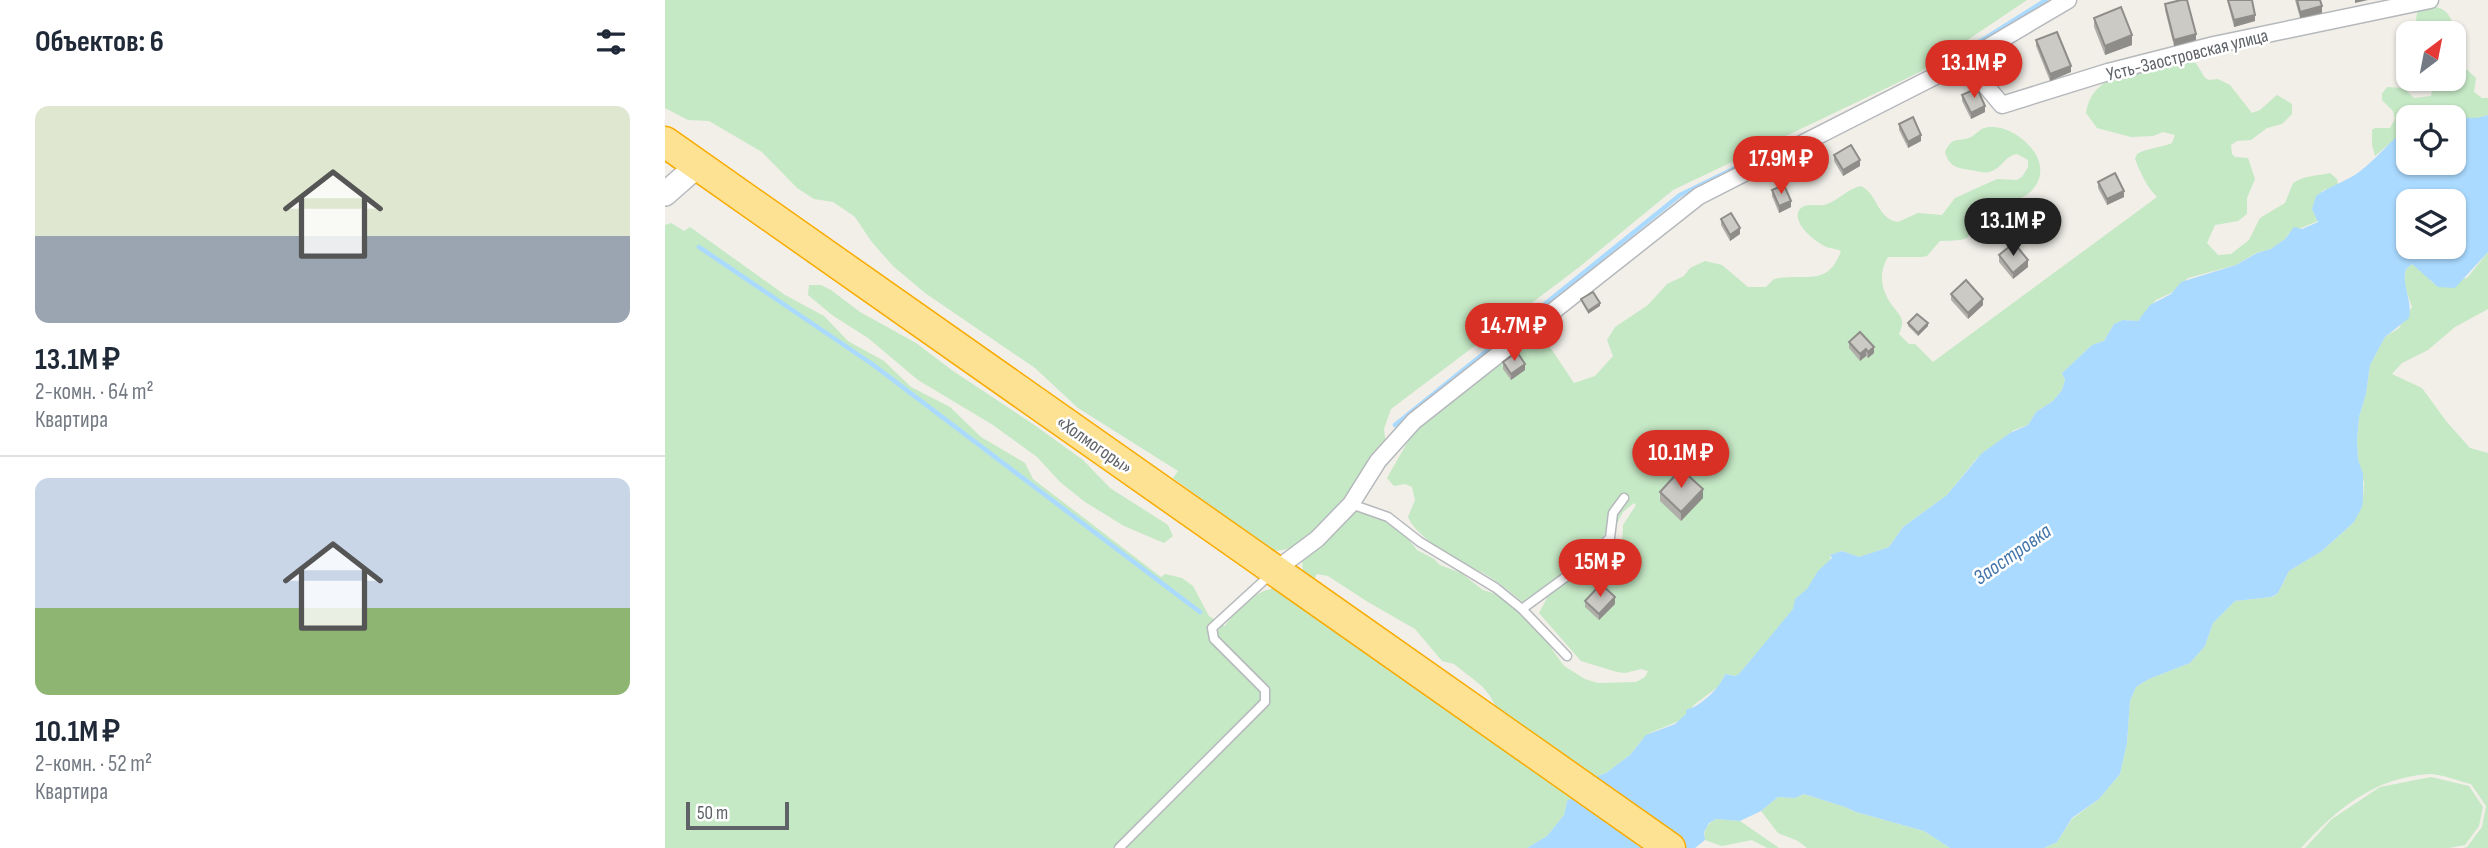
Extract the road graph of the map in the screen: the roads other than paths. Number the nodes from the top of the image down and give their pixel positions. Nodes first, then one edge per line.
1 (2068, 0) edge
2 (2430, 0) edge
3 (1965, 61) junction
4 (665, 142) edge
5 (698, 165) junction
6 (665, 194) edge
7 (1624, 498) dead end
8 (1351, 504) junction
9 (1274, 571) junction
10 (1523, 610) junction
11 (1567, 656) dead end
12 (1119, 848) edge
13 (1670, 848) edge

1 - 3 street
2 - 3 street, Усть-Заостровская улица
3 - 8 street
4 - 5 highway, «Холмогоры»
5 - 6 street
5 - 9 highway, «Холмогоры»
7 - 10 lane
8 - 9 street
8 - 10 lane
9 - 12 lane
9 - 13 highway, «Холмогоры»
10 - 11 lane

